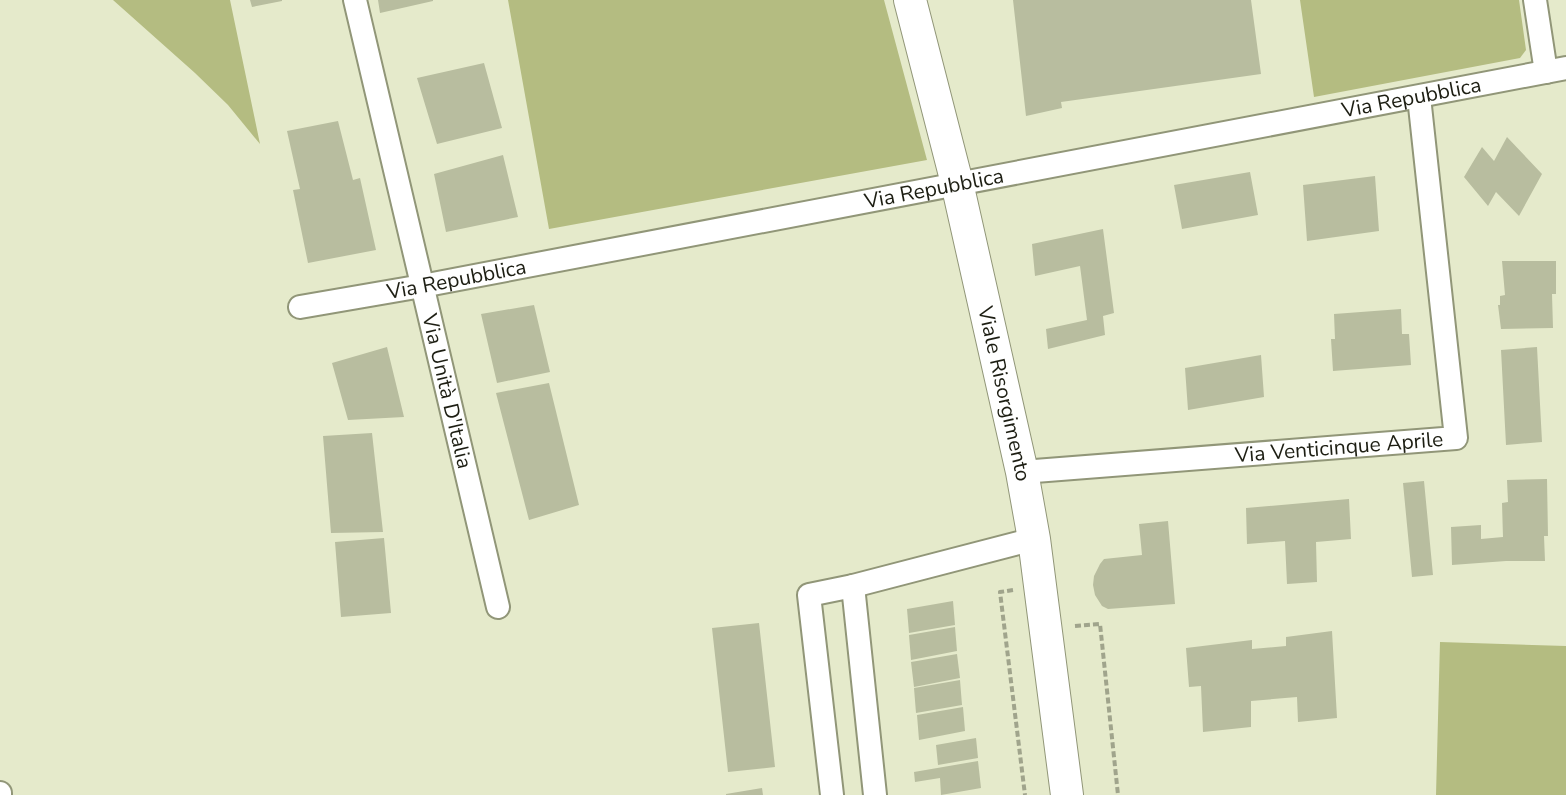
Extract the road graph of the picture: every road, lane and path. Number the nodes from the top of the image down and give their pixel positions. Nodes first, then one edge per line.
1 (356, 0) edge
2 (910, 0) edge
3 (1535, 0) edge
4 (1556, 70) edge
5 (1419, 97) junction
6 (957, 183) junction
7 (422, 285) junction
8 (300, 307) dead end
9 (1022, 472) junction
10 (1034, 539) junction
11 (853, 586) junction
12 (1040, 587) junction
13 (498, 607) dead end
14 (1100, 624) dead end
15 (832, 795) edge
16 (874, 795) edge
17 (1025, 795) edge
18 (1067, 795) edge
19 (1118, 795) edge

1 - 7 street, Via Unità D'Italia
2 - 6 street, Viale Risorgimento
3 - 4 street
4 - 5 street, Via Repubblica
5 - 6 street, Via Repubblica
5 - 9 street, Via Venticinque Aprile
6 - 7 street, Via Repubblica
6 - 9 street, Viale Risorgimento
7 - 8 street, Via Repubblica
7 - 13 street, Via Unità D'Italia
9 - 10 street, Viale Risorgimento
10 - 11 street
10 - 12 street, Viale Risorgimento
11 - 15 street
11 - 16 street
12 - 17 path
12 - 18 street, Viale Risorgimento
14 - 19 path

